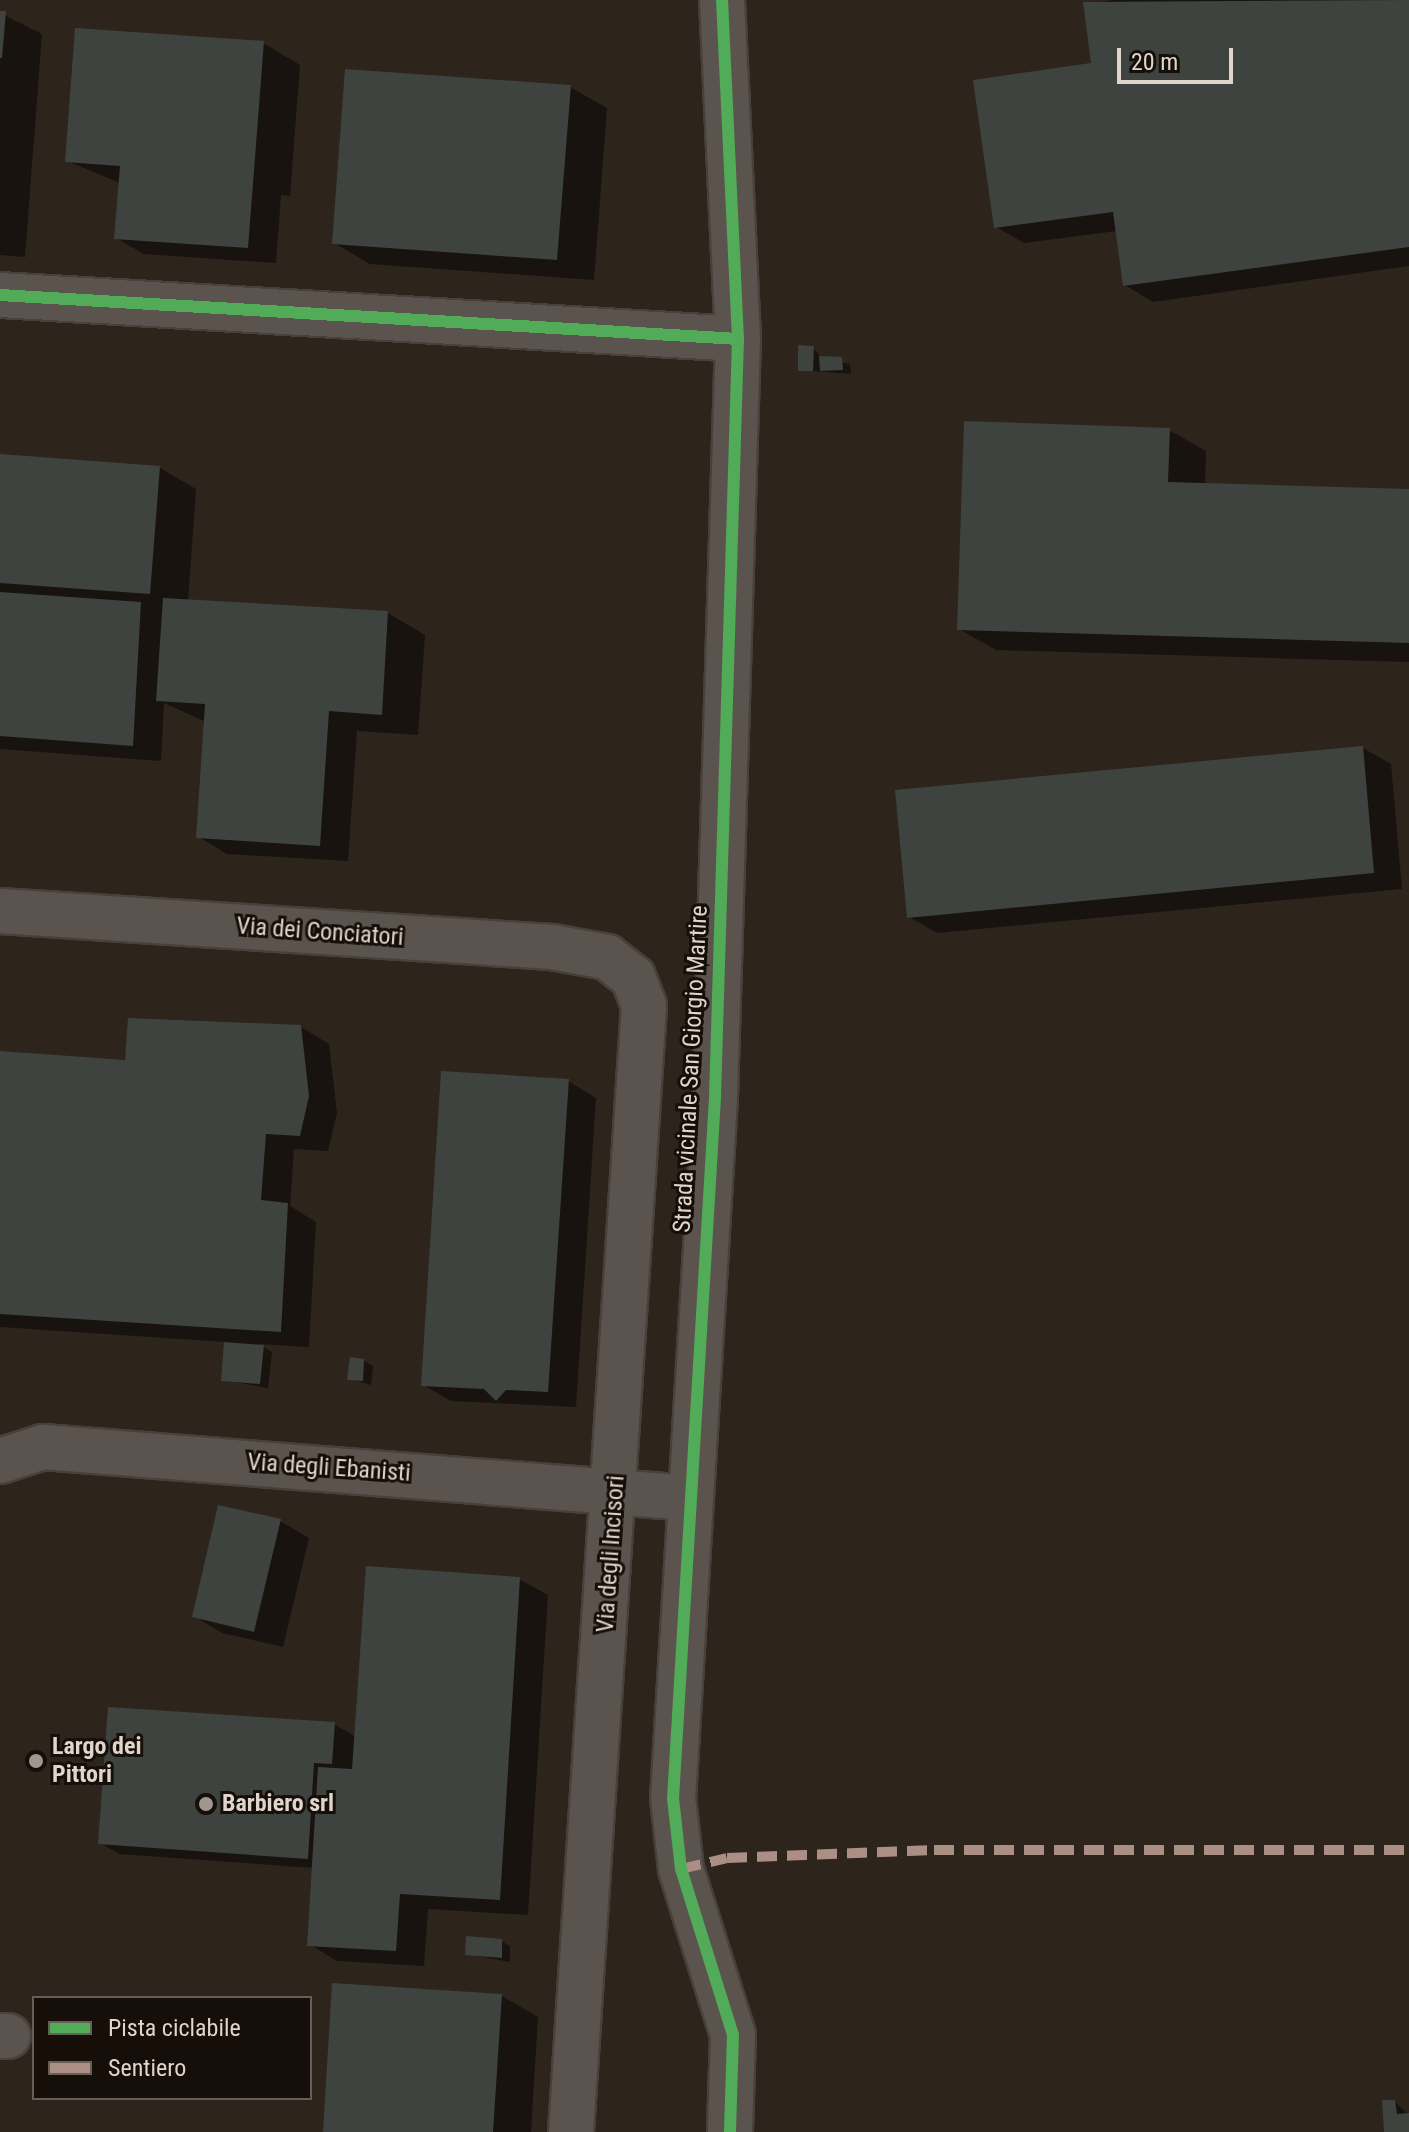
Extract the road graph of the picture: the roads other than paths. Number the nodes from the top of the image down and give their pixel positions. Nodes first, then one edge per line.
1 (722, 0) edge
2 (0, 295) edge
3 (738, 339) junction
4 (0, 911) edge
5 (633, 977) joint
6 (0, 1461) edge
7 (616, 1489) junction
8 (689, 1498) junction
9 (571, 2132) edge
10 (730, 2132) edge

1 - 3 street, Strada vicinale San Giorgio Martire
2 - 3 street
3 - 8 street, Strada vicinale San Giorgio Martire
4 - 5 street, Via dei Conciatori
5 - 7 street, Via degli Incisori
6 - 7 street, Via degli Ebanisti
7 - 8 street, Via degli Ebanisti
7 - 9 street, Via degli Incisori
8 - 10 street, Strada vicinale San Giorgio Martire

